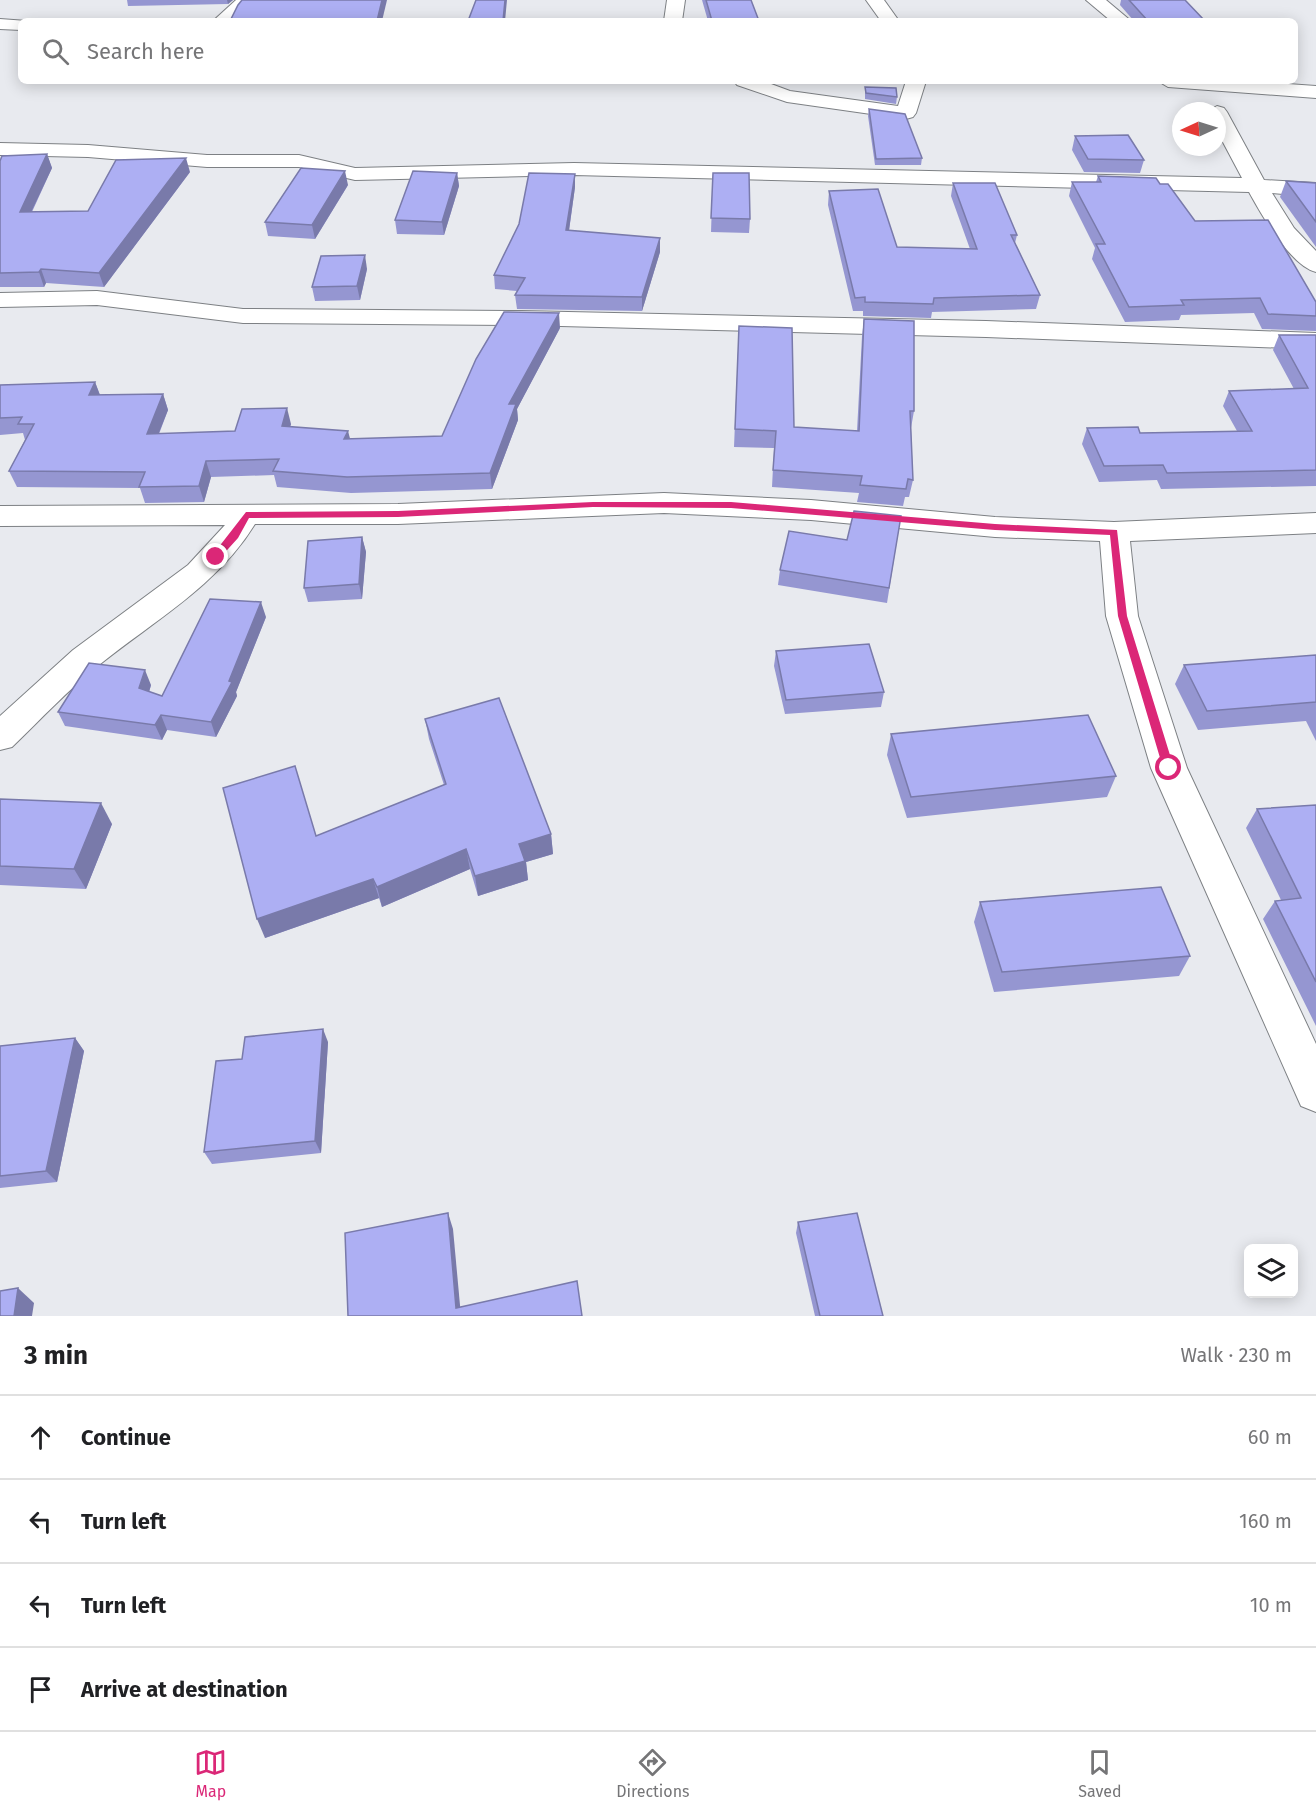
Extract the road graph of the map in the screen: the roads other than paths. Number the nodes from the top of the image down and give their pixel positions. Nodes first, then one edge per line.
1 (246, 0) edge
2 (676, 0) edge
3 (875, 0) edge
4 (1095, 0) edge
5 (225, 18) edge
6 (673, 18) edge
7 (888, 18) edge
8 (1118, 18) edge
9 (0, 24) edge
10 (18, 25) edge
11 (753, 84) edge
12 (915, 84) edge
13 (1201, 84) edge
14 (1213, 84) edge
15 (1316, 92) edge
16 (1211, 102) edge
17 (1226, 128) edge
18 (0, 149) edge
19 (1259, 188) junction
20 (1316, 190) edge
21 (1316, 265) edge
22 (0, 300) edge
23 (1316, 341) edge
24 (246, 515) junction
25 (0, 516) edge
26 (1316, 523) edge
27 (1114, 532) junction
28 (0, 737) edge
29 (1316, 1091) edge

1 - 5 street
2 - 6 street
3 - 7 street
4 - 8 street
9 - 10 street
11 - 12 street
13 - 16 street
14 - 15 street
17 - 19 street
18 - 19 street
19 - 20 street
19 - 21 street
22 - 23 street
24 - 25 street
24 - 27 street
24 - 28 street
26 - 27 street
27 - 29 street

